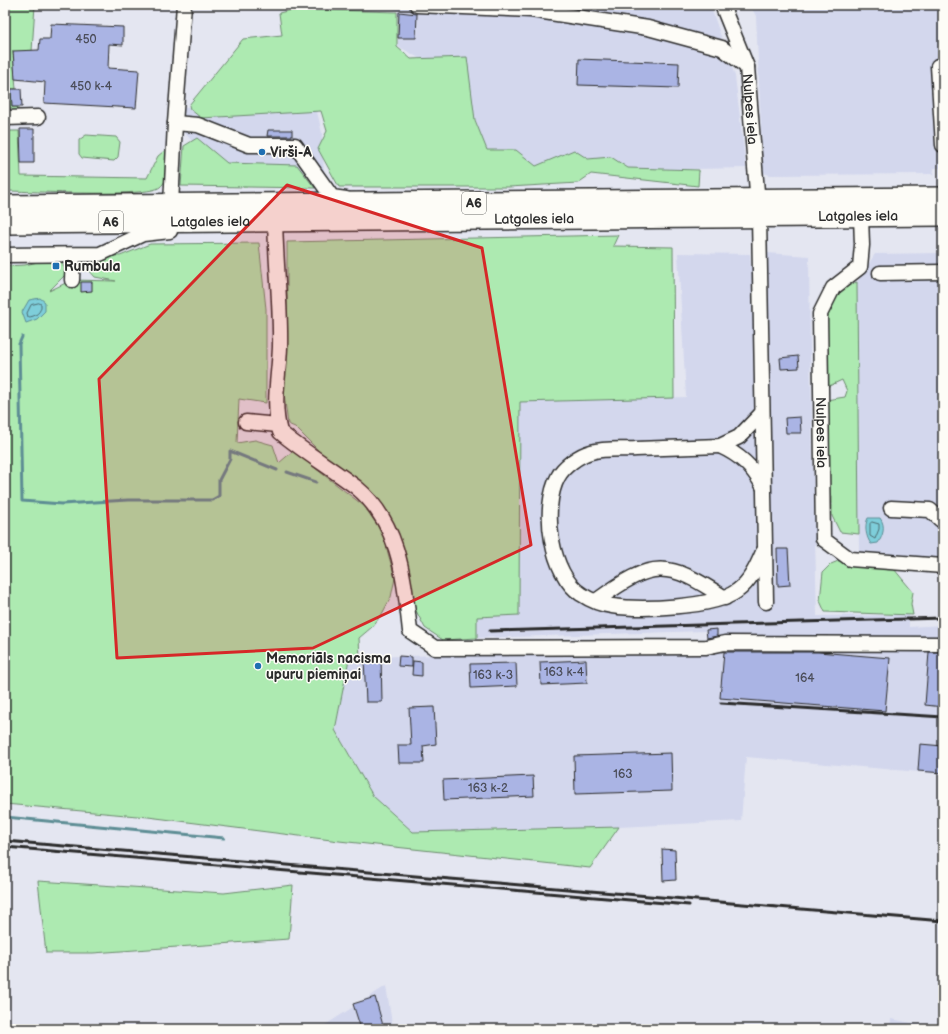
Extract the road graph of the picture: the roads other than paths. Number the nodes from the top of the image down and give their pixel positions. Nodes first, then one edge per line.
1 (184, 5) edge
2 (417, 5) edge
3 (722, 5) edge
4 (938, 66) dead end
5 (747, 67) junction
6 (38, 117) dead end
7 (5, 118) edge
8 (175, 123) junction
9 (943, 145) edge
10 (943, 198) edge
11 (373, 204) junction
12 (171, 205) junction
13 (5, 206) edge
14 (758, 209) junction
15 (275, 212) junction
16 (943, 215) edge
17 (861, 216) junction
18 (217, 222) junction
19 (5, 223) edge
20 (5, 255) edge
21 (73, 255) junction
22 (943, 272) edge
23 (880, 273) dead end
24 (72, 280) dead end
25 (762, 413) junction
26 (246, 422) dead end
27 (278, 425) junction
28 (720, 446) junction
29 (764, 487) junction
30 (891, 508) dead end
31 (941, 524) edge
32 (765, 546) junction
33 (943, 566) edge
34 (725, 598) junction
35 (596, 602) junction
36 (766, 602) dead end
37 (943, 644) edge

1 - 8 street
2 - 5 street
3 - 5 street, Nulpes iela
4 - 9 street
5 - 14 street, Nulpes iela
6 - 7 street
8 - 11 street, Latgales iela
8 - 12 street
10 - 14 highway, Latgales iela / A6
11 - 14 highway, Latgales iela / A6
11 - 15 highway, Latgales iela / A6
12 - 13 highway, Latgales iela / A6
12 - 15 highway, Latgales iela / A6
14 - 15 highway, Latgales iela / A6
14 - 17 highway, Latgales iela / A6
14 - 25 street, Nulpes iela
15 - 18 highway, Latgales iela / A6
15 - 27 street
16 - 17 highway, Latgales iela / A6
17 - 33 street, Nulpes iela
18 - 19 highway, Latgales iela / A6
18 - 21 street
20 - 21 street
21 - 24 street
22 - 23 street
25 - 28 street
25 - 29 street, Nulpes iela
26 - 27 street
27 - 37 street
28 - 29 street
28 - 35 street
29 - 32 street, Nulpes iela
30 - 31 street
32 - 34 street
32 - 36 street, Nulpes iela
34 - 35 street
34 - 35 street

